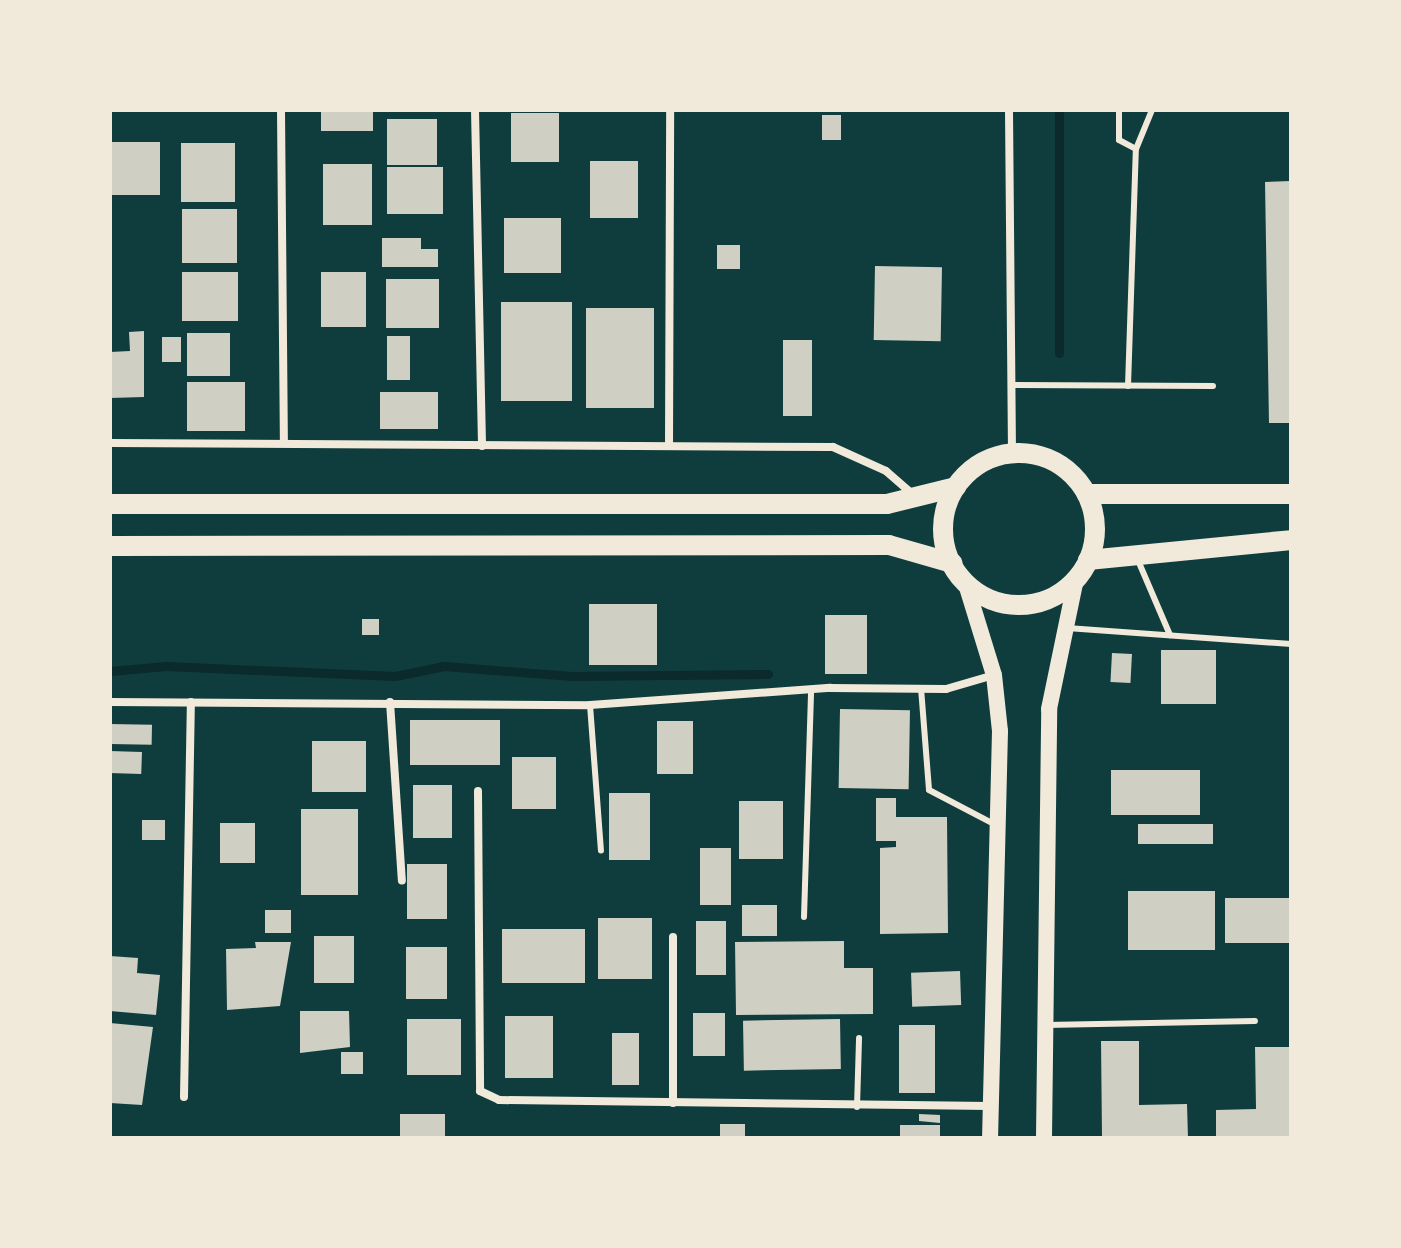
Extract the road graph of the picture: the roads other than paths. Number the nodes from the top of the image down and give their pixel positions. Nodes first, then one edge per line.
1 (281, 110) edge
2 (475, 110) edge
3 (670, 110) edge
4 (1009, 110) edge
5 (1119, 110) edge
6 (1152, 110) edge
7 (1136, 149) junction
8 (1013, 385) junction
9 (1128, 386) junction
10 (1213, 386) dead end
11 (284, 441) junction
12 (110, 443) edge
13 (482, 446) junction
14 (669, 446) junction
15 (1012, 453) junction
16 (956, 487) junction
17 (1287, 493) edge
18 (1087, 494) junction
19 (918, 499) junction
20 (110, 504) edge
21 (1291, 540) edge
22 (110, 546) edge
23 (1135, 554) junction
24 (1088, 560) junction
25 (952, 563) junction
26 (1076, 579) junction
27 (965, 581) junction
28 (1062, 628) junction
29 (1170, 635) junction
30 (1291, 644) edge
31 (994, 675) junction
32 (921, 688) junction
33 (811, 690) junction
34 (110, 702) edge
35 (191, 702) junction
36 (390, 702) junction
37 (590, 705) junction
38 (478, 791) dead end
39 (998, 826) junction
40 (601, 851) dead end
41 (402, 881) dead end
42 (804, 917) dead end
43 (673, 937) dead end
44 (1255, 1021) dead end
45 (1045, 1025) junction
46 (859, 1038) dead end
47 (184, 1097) dead end
48 (673, 1103) junction
49 (990, 1106) junction
50 (857, 1107) junction
51 (990, 1138) edge
52 (1044, 1138) edge

1 - 11 street
2 - 13 street
3 - 14 street
4 - 8 street
5 - 7 lane
6 - 7 lane
7 - 9 lane
8 - 9 lane
8 - 15 street
9 - 10 lane
11 - 12 street
11 - 13 street
13 - 14 street
14 - 19 street
15 - 16 main road
15 - 18 main road
16 - 19 main road
16 - 25 main road
17 - 18 main road
18 - 24 main road
19 - 20 main road
21 - 23 main road
22 - 25 main road
23 - 24 main road
23 - 29 lane
24 - 26 main road
25 - 27 main road
26 - 27 main road
26 - 28 main road
27 - 31 main road
28 - 29 lane
28 - 45 main road
29 - 30 lane
31 - 32 street
31 - 39 main road
32 - 33 street
32 - 39 lane
33 - 37 street
33 - 42 lane
34 - 35 street
35 - 36 street
35 - 47 street
36 - 37 street
36 - 41 street
37 - 40 lane
38 - 48 street
39 - 49 main road
43 - 48 street
44 - 45 lane
45 - 52 main road
46 - 50 lane
48 - 50 street
49 - 50 street
49 - 51 main road

